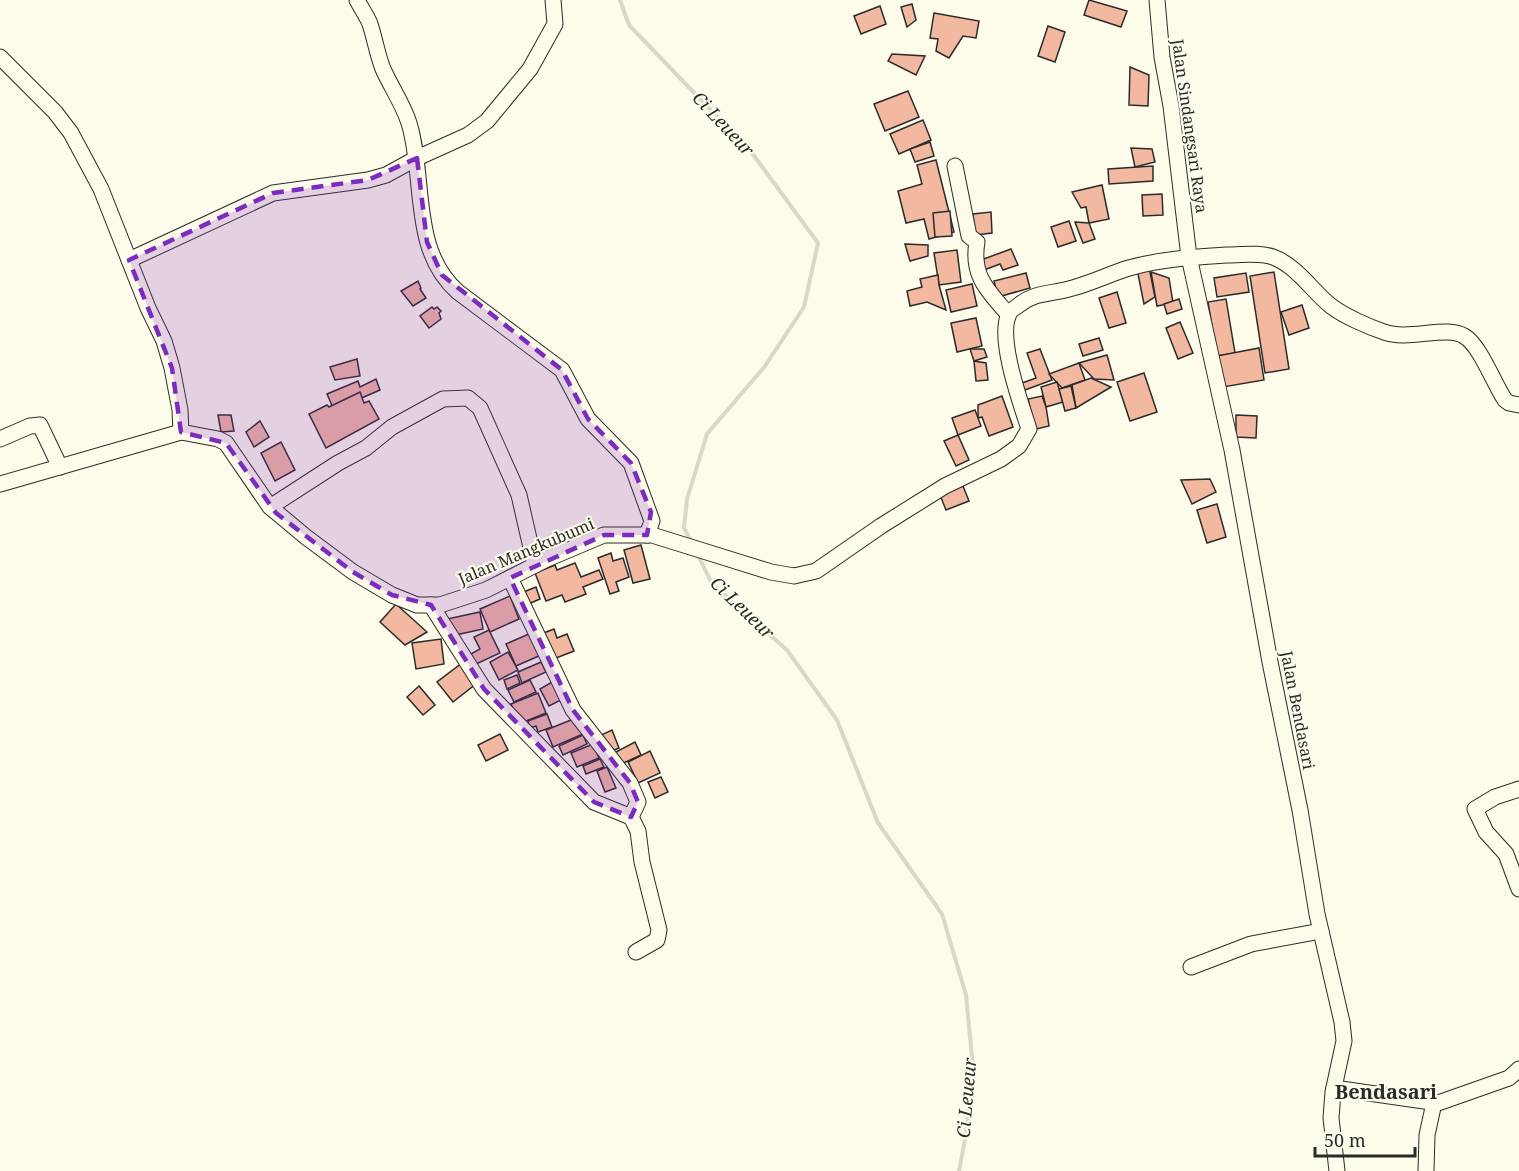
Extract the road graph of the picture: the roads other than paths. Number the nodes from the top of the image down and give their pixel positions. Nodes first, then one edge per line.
1 (357, 0) edge
2 (553, 0) edge
3 (1157, 0) edge
4 (0, 57) edge
5 (417, 158) junction
6 (955, 166) dead end
7 (1189, 257) junction
8 (129, 260) junction
9 (1008, 314) junction
10 (1519, 405) edge
11 (181, 432) junction
12 (0, 439) edge
13 (60, 467) junction
14 (0, 484) edge
15 (270, 507) junction
16 (649, 535) junction
17 (535, 565) junction
18 (510, 578) junction
19 (431, 605) junction
20 (1519, 789) edge
21 (631, 817) junction
22 (1519, 890) edge
23 (1321, 931) junction
24 (636, 952) dead end
25 (1191, 967) dead end
26 (1519, 1069) edge
27 (1511, 1080) edge
28 (1334, 1088) junction
29 (1434, 1103) junction
30 (1337, 1171) edge
31 (1426, 1171) edge

1 - 5 street
2 - 5 street
3 - 7 street, Jalan Sindangsari Raya
4 - 8 street
5 - 8 street
5 - 16 street
6 - 9 street
7 - 9 street
7 - 10 street
7 - 23 street, Jalan Bendasari
8 - 11 street
9 - 16 street, Jalan Mangkubumi
11 - 13 street, Jalan Mangkubumi
11 - 15 street, Jalan Mangkubumi
12 - 13 street
13 - 14 street, Jalan Mangkubumi
15 - 17 street
15 - 19 street, Jalan Mangkubumi
16 - 17 street, Jalan Mangkubumi
17 - 18 street, Jalan Mangkubumi
18 - 19 street, Jalan Mangkubumi
18 - 21 street
19 - 21 street
20 - 22 street
21 - 24 street
23 - 25 street
23 - 28 street, Jalan Bendasari
26 - 27 street
27 - 29 street
28 - 29 street
28 - 30 street, Jalan Bendasari
29 - 31 street

